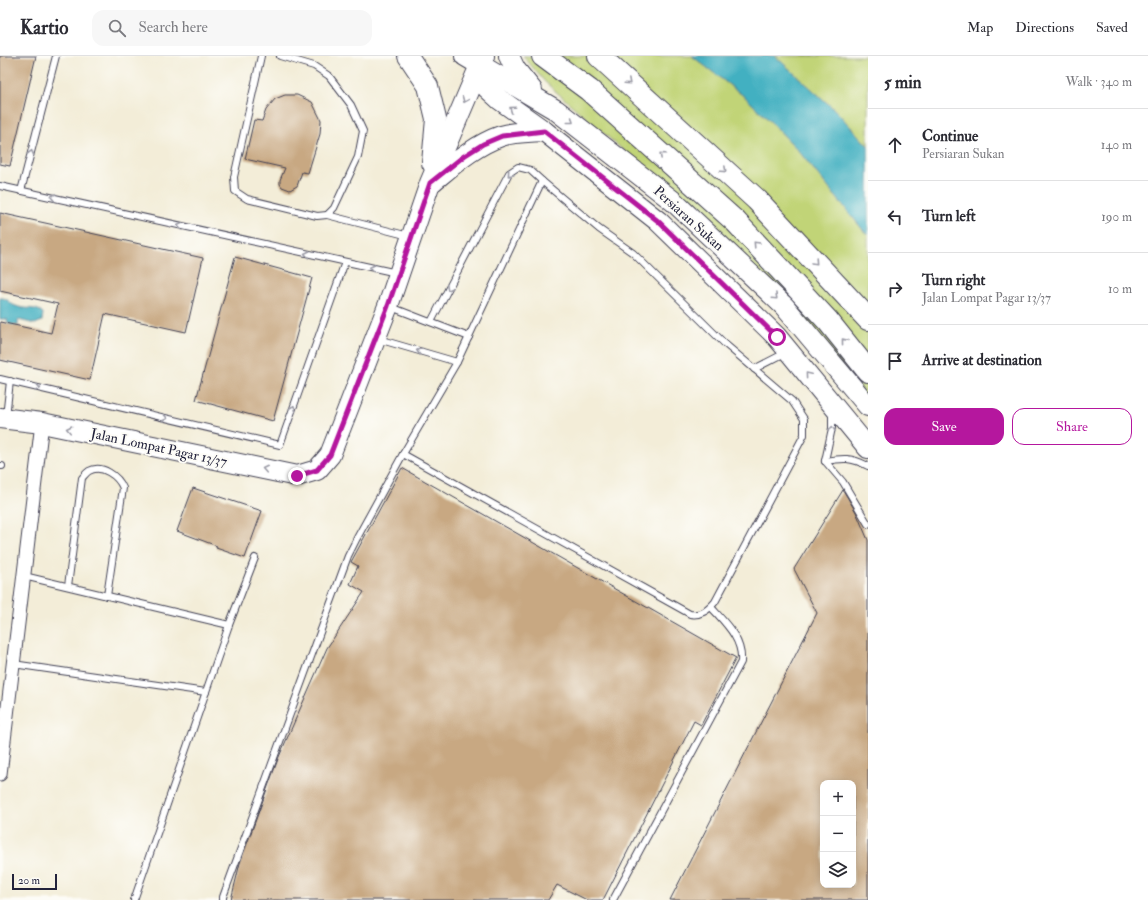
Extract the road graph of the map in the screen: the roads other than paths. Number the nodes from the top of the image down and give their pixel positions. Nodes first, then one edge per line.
1 (56, 56) edge
2 (261, 56) edge
3 (280, 56) edge
4 (408, 56) edge
5 (509, 56) edge
6 (543, 56) edge
7 (599, 56) edge
8 (477, 59) edge
9 (539, 99) junction
10 (544, 131) junction
11 (542, 181) junction
12 (430, 183) junction
13 (0, 186) edge
14 (21, 190) junction
15 (327, 215) junction
16 (412, 236) junction
17 (345, 262) junction
18 (399, 274) junction
19 (388, 306) junction
20 (868, 319) edge
21 (431, 322) junction
22 (469, 337) junction
23 (376, 338) junction
24 (788, 352) junction
25 (457, 362) junction
26 (754, 369) junction
27 (868, 371) edge
28 (0, 379) edge
29 (10, 381) junction
30 (826, 397) junction
31 (868, 406) edge
32 (3, 418) edge
33 (42, 423) junction
34 (868, 448) edge
35 (403, 454) junction
36 (825, 461) junction
37 (868, 466) edge
38 (868, 524) edge
39 (255, 558) dead end
40 (24, 576) junction
41 (68, 586) junction
42 (107, 596) junction
43 (711, 607) junction
44 (229, 625) junction
45 (13, 664) junction
46 (206, 692) junction
47 (3, 723) edge
48 (1, 753) edge
49 (0, 774) edge
50 (134, 900) edge
51 (223, 900) edge
52 (614, 900) edge

14 -> 1 lane
2 - 15 lane
3 - 15 lane
4 - 12 main road
5 - 9 main road
27 -> 6 highway
7 -> 20 highway
8 - 9 main road, Persiaran Sukan
10 -> 8 main road, Persiaran Sukan
8 -> 12 main road
9 -> 31 main road, Persiaran Sukan
10 - 12 main road
10 - 24 main road, Persiaran Sukan
11 -> 21 lane
11 - 22 lane
11 - 26 lane
12 - 16 main road
13 - 14 lane
17 -> 14 lane
15 - 16 lane
16 - 18 main road
18 -> 17 lane
29 -> 17 lane
18 - 19 main road
19 - 21 lane
19 - 23 main road
21 - 22 lane
22 - 25 lane
25 -> 23 lane
23 -> 33 main road, Jalan Lompat Pagar 13/37
24 - 26 lane
30 -> 24 main road, Persiaran Sukan
25 - 35 lane
26 - 43 lane
28 - 29 lane
29 - 32 lane
30 - 34 main road, Persiaran Sukan
36 -> 30 lane
32 - 33 main road, Jalan Lompat Pagar 13/37
33 - 40 street
35 - 43 lane
35 - 51 lane
36 - 37 lane
36 - 38 lane
39 - 44 lane
40 - 41 lane
40 - 45 street
41 - 42 lane
41 - 42 lane
42 - 44 lane
43 - 52 lane
44 - 46 lane
45 - 46 lane
45 - 47 street
46 - 50 lane
47 - 48 street
48 - 49 street

